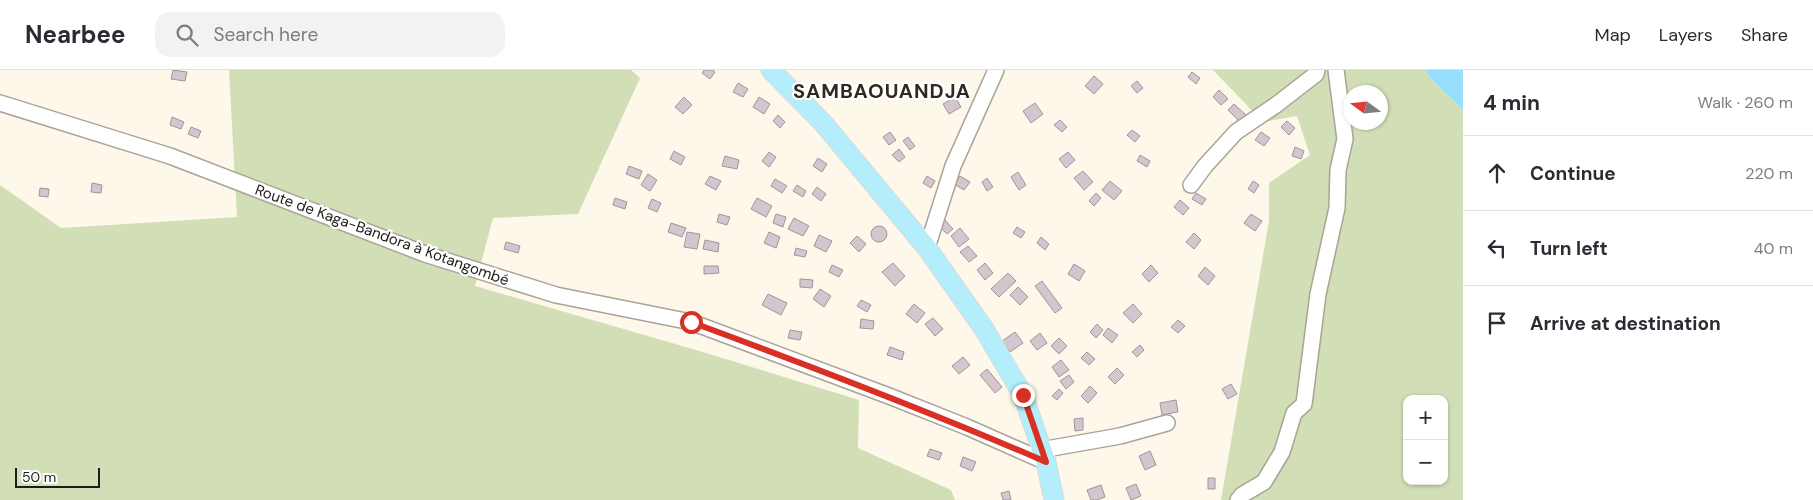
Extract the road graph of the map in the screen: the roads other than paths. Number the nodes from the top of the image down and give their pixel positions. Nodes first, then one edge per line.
1 (771, 70) edge
2 (996, 70) edge
3 (1317, 70) edge
4 (1336, 70) edge
5 (0, 103) edge
6 (1191, 185) dead end
7 (926, 248) junction
8 (1167, 423) dead end
9 (1043, 456) junction
10 (1054, 500) edge
11 (1238, 500) edge

1 - 7 main road
2 - 7 street
3 - 6 street
4 - 11 street
5 - 9 street, Route de Kaga-Bandora à Kotangombé
7 - 9 main road
8 - 9 street
9 - 10 main road

